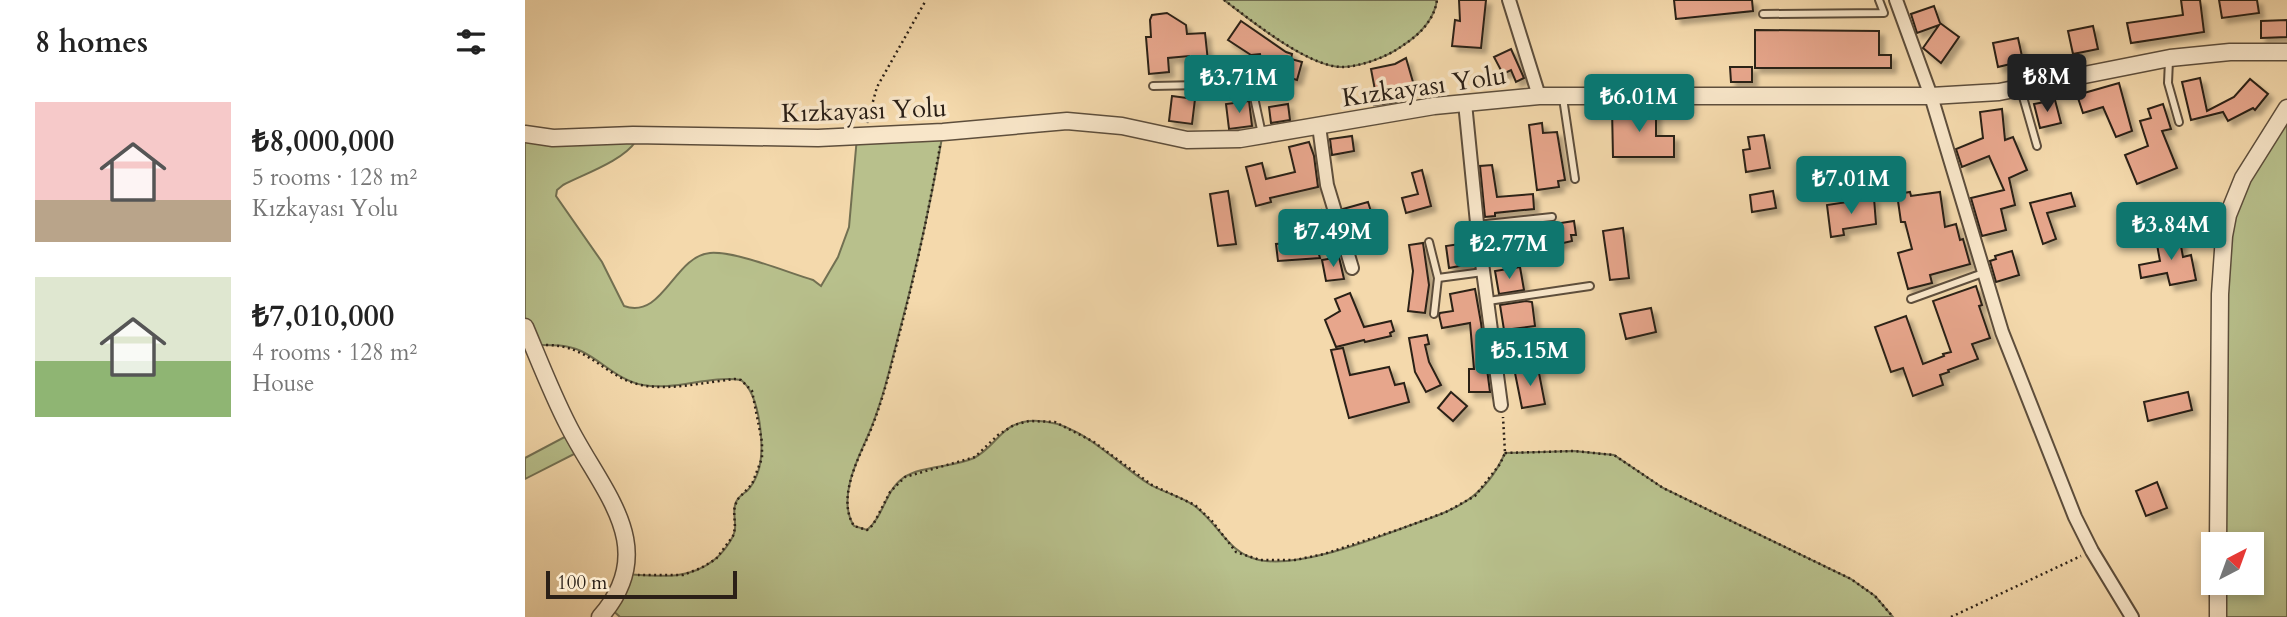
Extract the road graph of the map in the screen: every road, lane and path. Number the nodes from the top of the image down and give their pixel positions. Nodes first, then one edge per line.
1 (926, 0) edge
2 (1224, 0) edge
3 (1437, 0) edge
4 (1509, 0) edge
5 (1879, 0) edge
6 (1896, 0) edge
7 (1763, 14) dead end
8 (2287, 52) edge
9 (2170, 58) junction
10 (1153, 86) dead end
11 (2020, 88) junction
12 (1539, 96) junction
13 (1563, 96) junction
14 (1931, 96) junction
15 (1465, 103) junction
16 (2287, 108) edge
17 (2179, 122) dead end
18 (1319, 126) junction
19 (943, 132) junction
20 (525, 134) edge
21 (1262, 136) junction
22 (864, 137) junction
23 (2037, 146) dead end
24 (1575, 179) dead end
25 (1552, 217) dead end
26 (1477, 225) junction
27 (1429, 242) dead end
28 (1352, 268) dead end
29 (1483, 272) junction
30 (1983, 274) junction
31 (1438, 278) junction
32 (1590, 286) dead end
33 (1910, 299) dead end
34 (1488, 301) junction
35 (1434, 314) dead end
36 (525, 327) edge
37 (532, 345) junction
38 (1501, 405) joint
39 (1505, 453) junction
40 (2218, 532) edge
41 (2092, 551) junction
42 (626, 574) junction
43 (2218, 595) edge
44 (600, 617) edge
45 (1893, 617) edge
46 (1951, 617) edge
47 (2132, 617) edge
48 (2218, 617) edge

1 - 22 path
2 - 3 path
4 - 12 street
5 - 7 lane
6 - 14 street
8 - 9 street, Kızkayası Yolu
9 - 11 street, Kızkayası Yolu
9 - 17 lane
10 - 21 lane
11 - 14 street, Kızkayası Yolu
11 - 23 lane
12 - 13 street, Kızkayası Yolu
12 - 15 street, Kızkayası Yolu
13 - 14 street, Kızkayası Yolu
13 - 24 lane
14 - 30 street
15 - 18 street, Kızkayası Yolu
15 - 26 street
16 - 40 street
18 - 21 street, Kızkayası Yolu
18 - 28 street
19 - 21 street, Kızkayası Yolu
19 - 22 street, Kızkayası Yolu
19 - 39 path
20 - 22 street, Kızkayası Yolu
25 - 26 lane
26 - 29 street
27 - 31 lane
29 - 31 lane
29 - 34 street
30 - 33 lane
30 - 41 street
31 - 35 lane
32 - 34 lane
34 - 38 street
36 - 37 street
37 - 42 street
37 - 42 path
38 - 39 path
39 - 45 path
41 - 46 path
41 - 47 street
42 - 44 street
43 - 48 street

